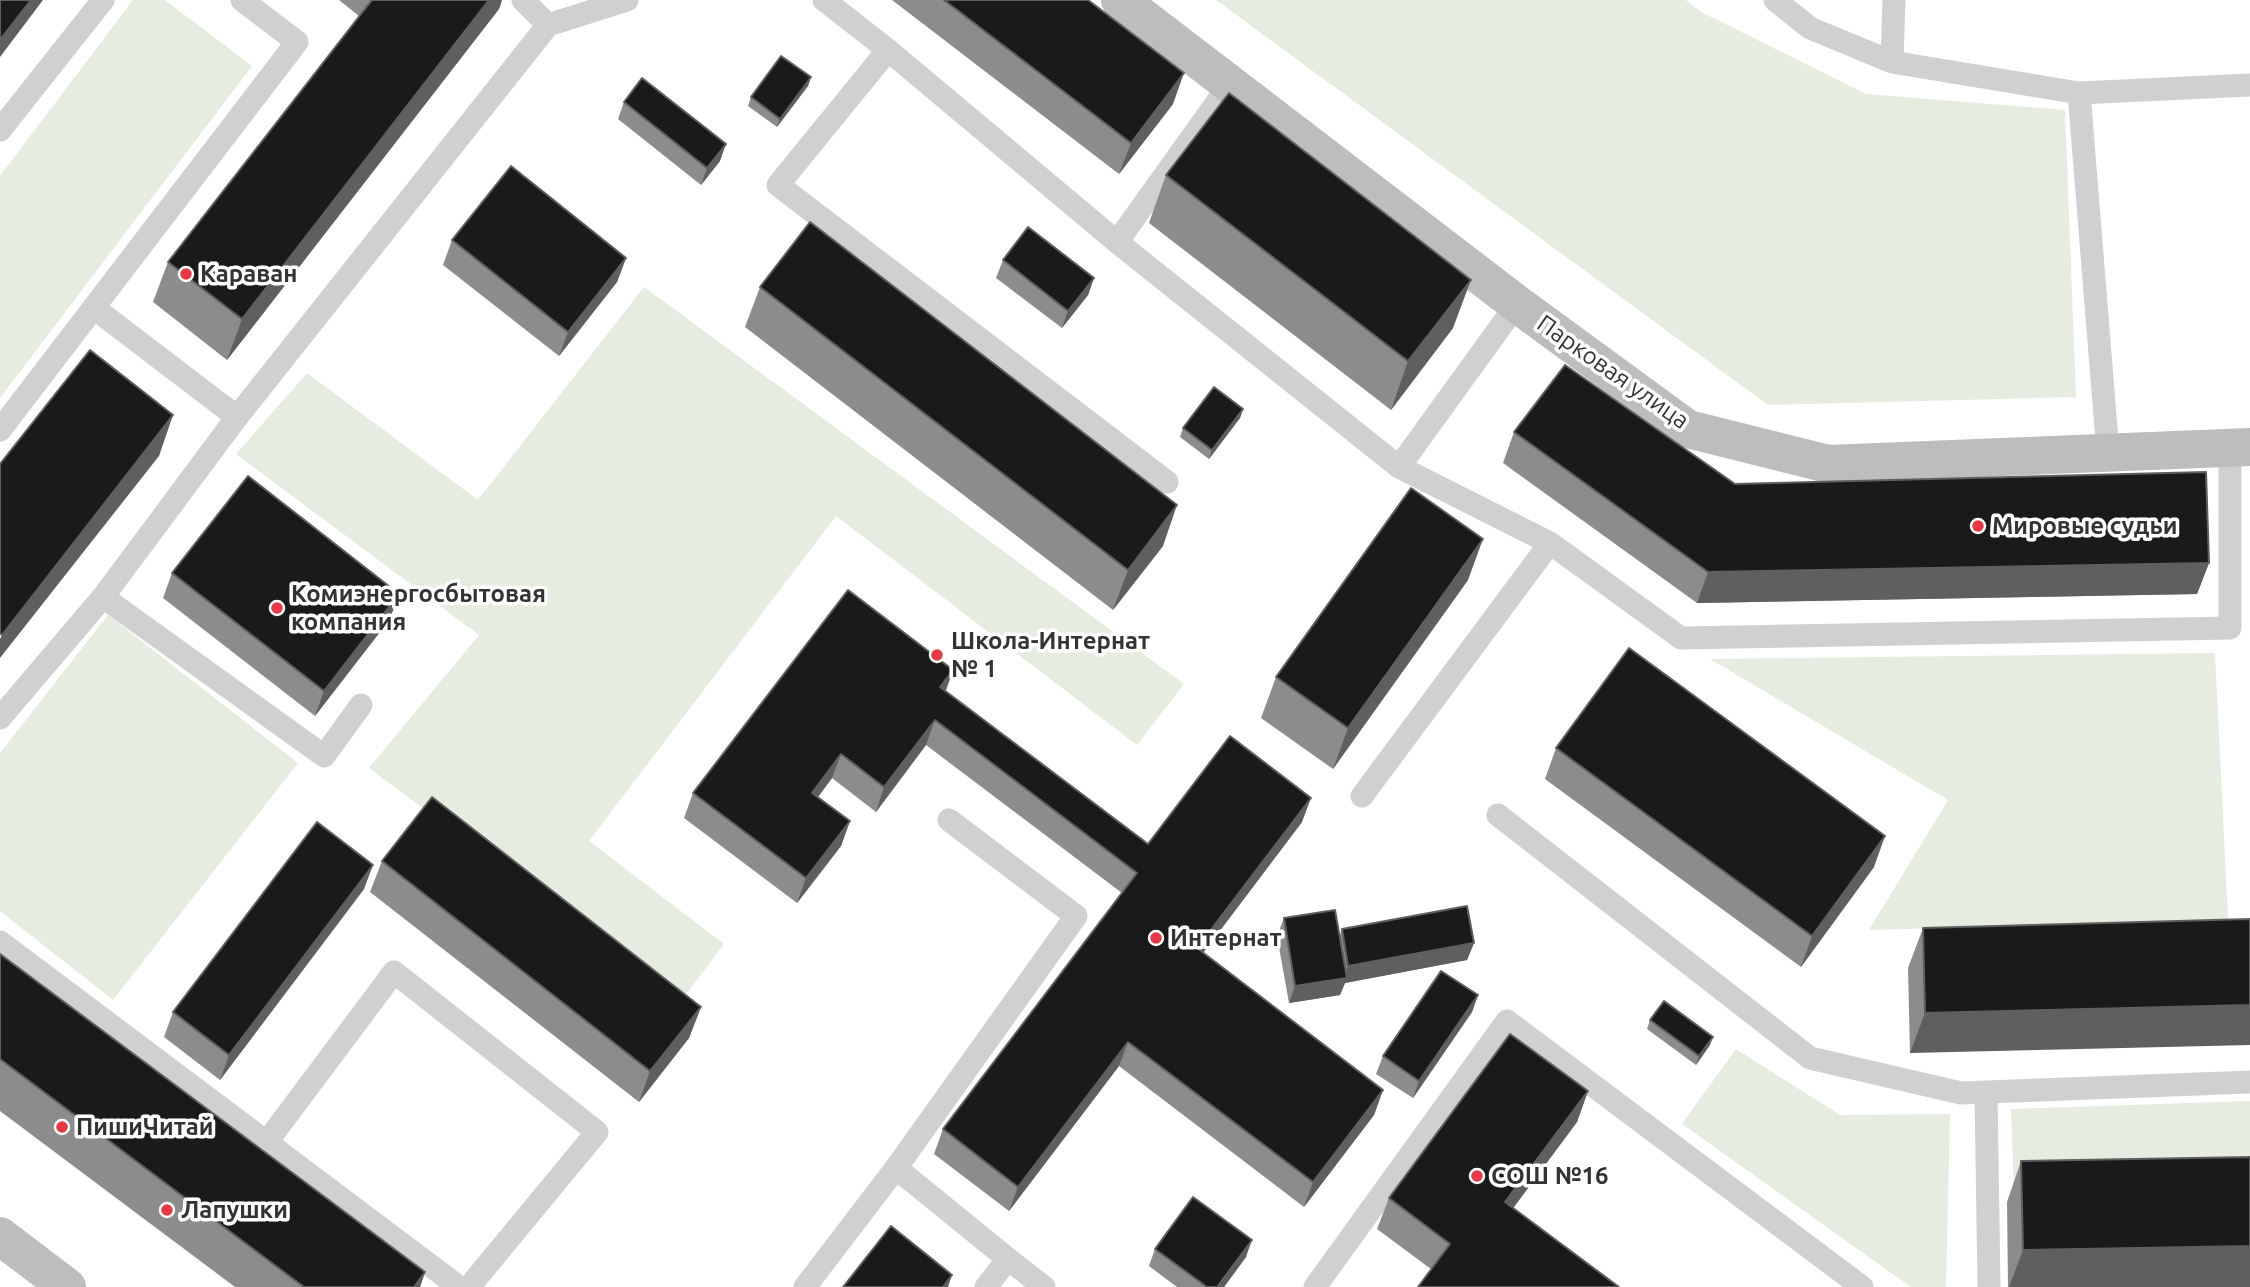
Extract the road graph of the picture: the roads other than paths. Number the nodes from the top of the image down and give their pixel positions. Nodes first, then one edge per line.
1 (103, 0) edge
2 (242, 0) edge
3 (523, 0) edge
4 (627, 0) edge
5 (824, 0) edge
6 (1120, 0) edge
7 (1775, 0) edge
8 (1894, 0) edge
9 (548, 24) junction
10 (888, 50) junction
11 (1892, 62) junction
12 (1230, 84) junction
13 (2250, 85) edge
14 (2078, 93) junction
15 (0, 130) edge
16 (1117, 242) junction
17 (1517, 304) junction
18 (94, 308) junction
19 (237, 417) junction
20 (0, 430) edge
21 (2240, 448) edge
22 (2108, 453) junction
23 (1399, 467) junction
24 (1167, 482) dead end
25 (1550, 543) junction
26 (103, 597) junction
27 (361, 705) dead end
28 (0, 718) edge
29 (1362, 796) dead end
30 (1498, 815) dead end
31 (949, 820) dead end
32 (0, 942) edge
33 (2250, 1082) edge
34 (1986, 1093) junction
35 (266, 1143) junction
36 (895, 1168) junction
37 (0, 1236) edge
38 (1008, 1259) junction
39 (67, 1287) edge
40 (459, 1287) edge
41 (469, 1287) edge
42 (805, 1287) edge
43 (986, 1287) edge
44 (1044, 1287) edge
45 (1315, 1287) edge
46 (1862, 1287) edge
47 (1989, 1287) edge

1 - 15 lane
2 - 18 lane
3 - 9 lane
4 - 9 lane
5 - 10 lane
6 - 12 street, Парковая улица
7 - 11 lane
8 - 11 lane
9 - 19 lane
10 - 16 lane
10 - 24 lane
11 - 14 lane
12 - 16 lane
12 - 17 street, Парковая улица
13 - 14 lane
14 - 22 lane
16 - 23 lane
17 - 22 street, Парковая улица
17 - 23 lane
18 - 19 lane
18 - 20 lane
19 - 26 lane
21 - 22 street, Парковая улица
21 - 25 lane
23 - 25 lane
25 - 29 lane
26 - 27 lane
26 - 28 lane
30 - 34 lane
31 - 36 lane
32 - 35 lane
33 - 34 lane
34 - 47 lane
35 - 40 lane
35 - 41 lane
36 - 38 lane
36 - 42 lane
37 - 39 street
38 - 43 lane
38 - 44 lane
45 - 46 lane

